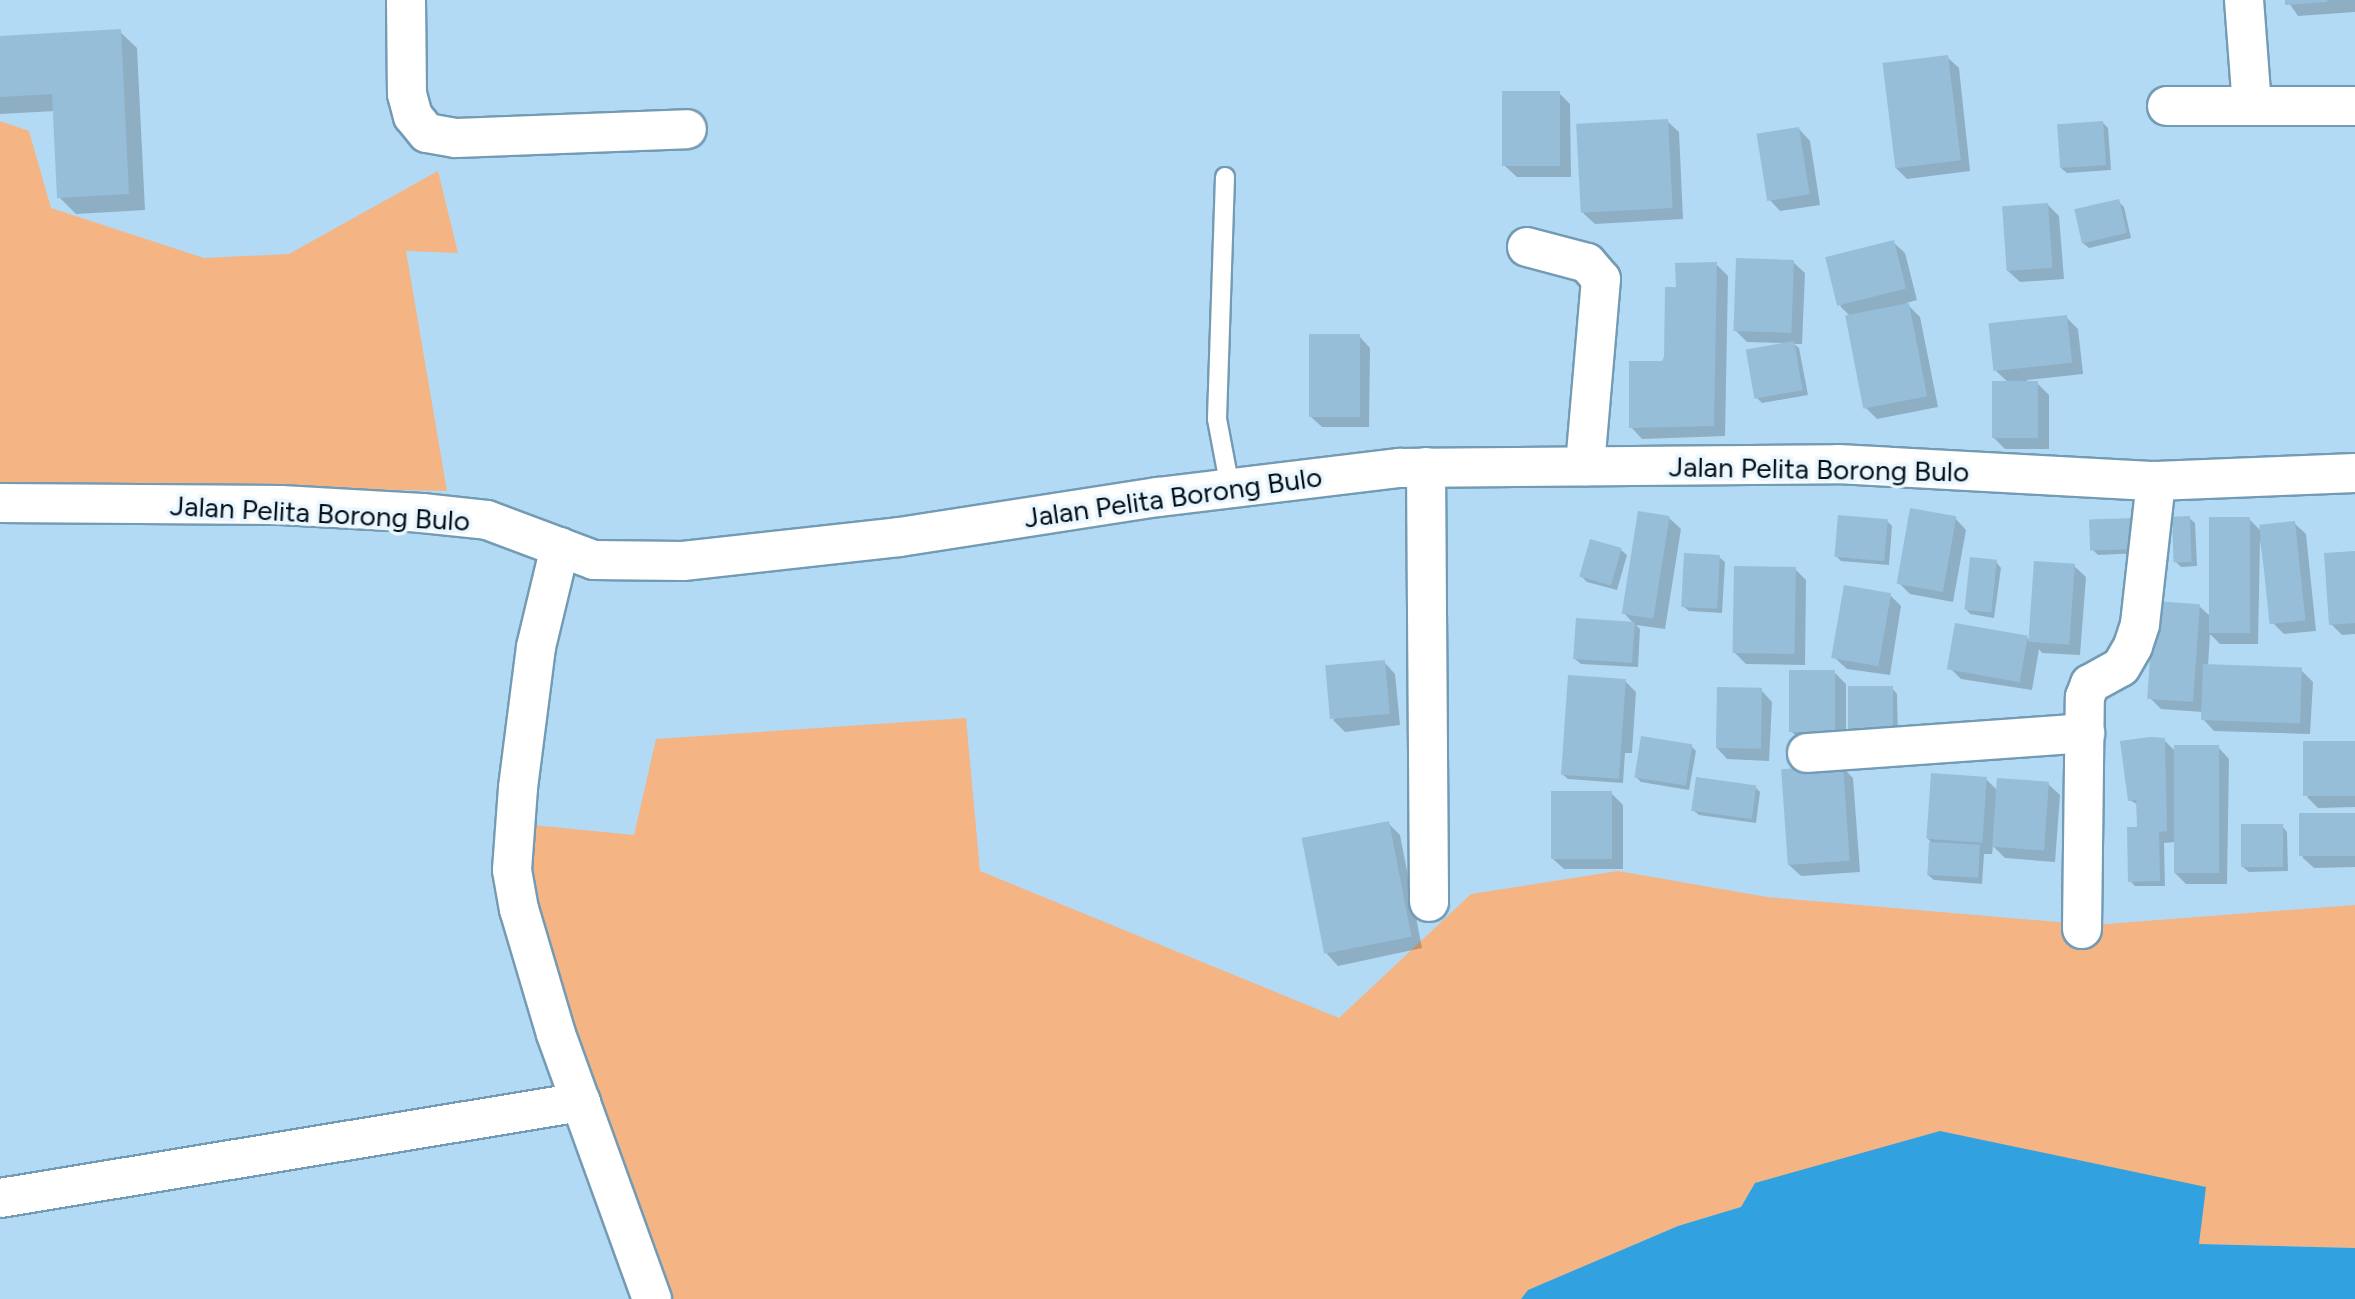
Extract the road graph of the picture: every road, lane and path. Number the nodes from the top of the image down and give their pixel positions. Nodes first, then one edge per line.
1 (406, 0) edge
2 (2244, 0) edge
3 (2167, 106) dead end
4 (2252, 106) junction
5 (2355, 106) edge
6 (687, 129) dead end
7 (1225, 177) dead end
8 (1527, 247) dead end
9 (1585, 466) junction
10 (1426, 467) junction
11 (2355, 473) edge
12 (2156, 481) junction
13 (1230, 488) junction
14 (0, 503) edge
15 (560, 547) junction
16 (2085, 733) junction
17 (1807, 753) dead end
18 (1429, 902) dead end
19 (2082, 929) dead end
20 (581, 1102) junction
21 (0, 1198) edge
22 (652, 1299) edge

1 - 6 street
2 - 4 street
3 - 4 street
4 - 5 street
7 - 13 lane
8 - 9 street
9 - 10 street, Jalan Pelita Borong Bulo
9 - 12 street, Jalan Pelita Borong Bulo
10 - 13 street, Jalan Pelita Borong Bulo
10 - 18 street
11 - 12 street, Jalan Pelita Borong Bulo
12 - 16 street
13 - 15 street, Jalan Pelita Borong Bulo
14 - 15 street, Jalan Pelita Borong Bulo
15 - 20 street
16 - 17 street
16 - 19 street
20 - 21 street
20 - 22 street

